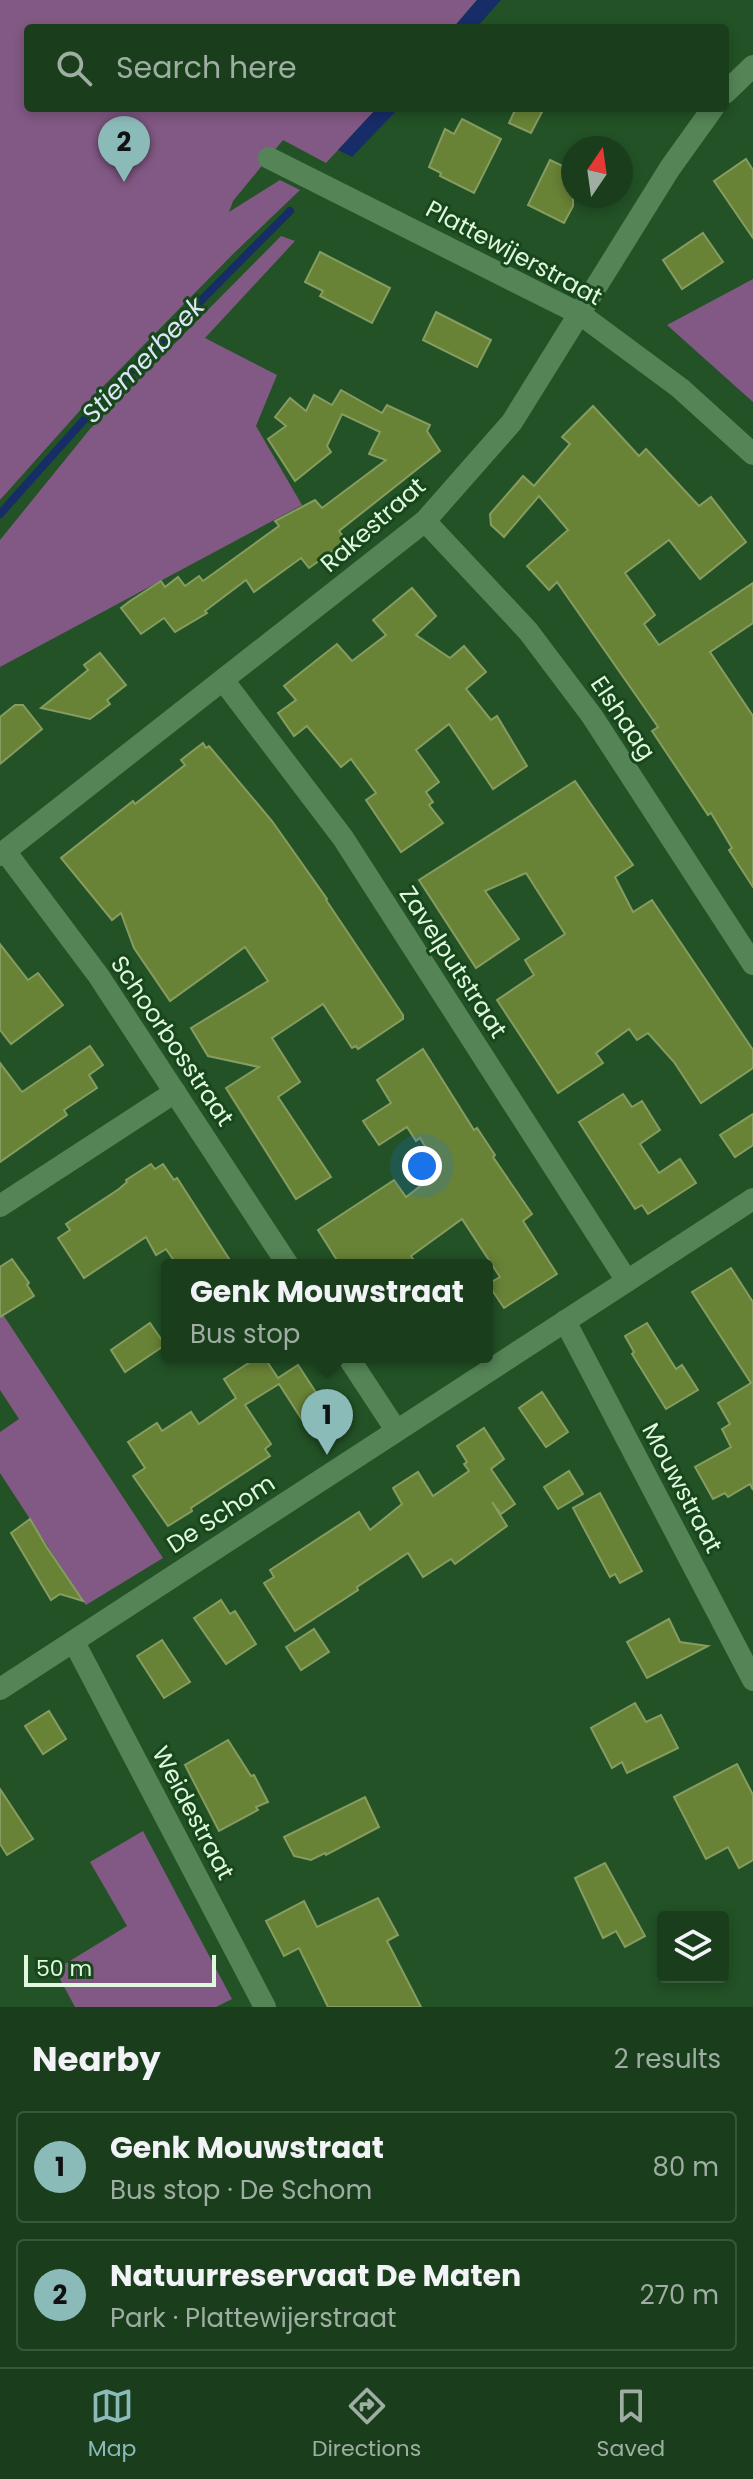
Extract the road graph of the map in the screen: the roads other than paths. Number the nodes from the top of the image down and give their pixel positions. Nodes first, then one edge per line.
1 (753, 66) edge
2 (729, 89) edge
3 (710, 112) edge
4 (269, 158) dead end
5 (580, 314) junction
6 (753, 454) edge
7 (425, 521) junction
8 (223, 680) junction
9 (2, 853) edge
10 (753, 964) edge
11 (175, 1092) junction
12 (753, 1199) edge
13 (0, 1206) edge
14 (284, 1259) edge
15 (627, 1281) junction
16 (565, 1321) junction
17 (352, 1363) edge
18 (396, 1430) junction
19 (74, 1642) junction
20 (753, 1680) edge
21 (0, 1689) edge
22 (265, 2007) edge

1 - 2 street
3 - 5 street, Rakestraat
4 - 5 street, Plattewijerstraat
5 - 6 street, Plattewijerstraat
5 - 7 street, Rakestraat
7 - 8 street, Rakestraat
7 - 10 street, Elshaag
8 - 9 street, Rakestraat
8 - 15 street, Zavelputstraat
9 - 11 street, Schoorbosstraat
11 - 13 street
11 - 14 street, Schoorbosstraat
12 - 15 street, De Schom
15 - 16 street, De Schom
16 - 18 street, De Schom
16 - 20 street, Mouwstraat
17 - 18 street
18 - 19 street, De Schom
19 - 21 street, De Schom
19 - 22 street, Weidestraat

